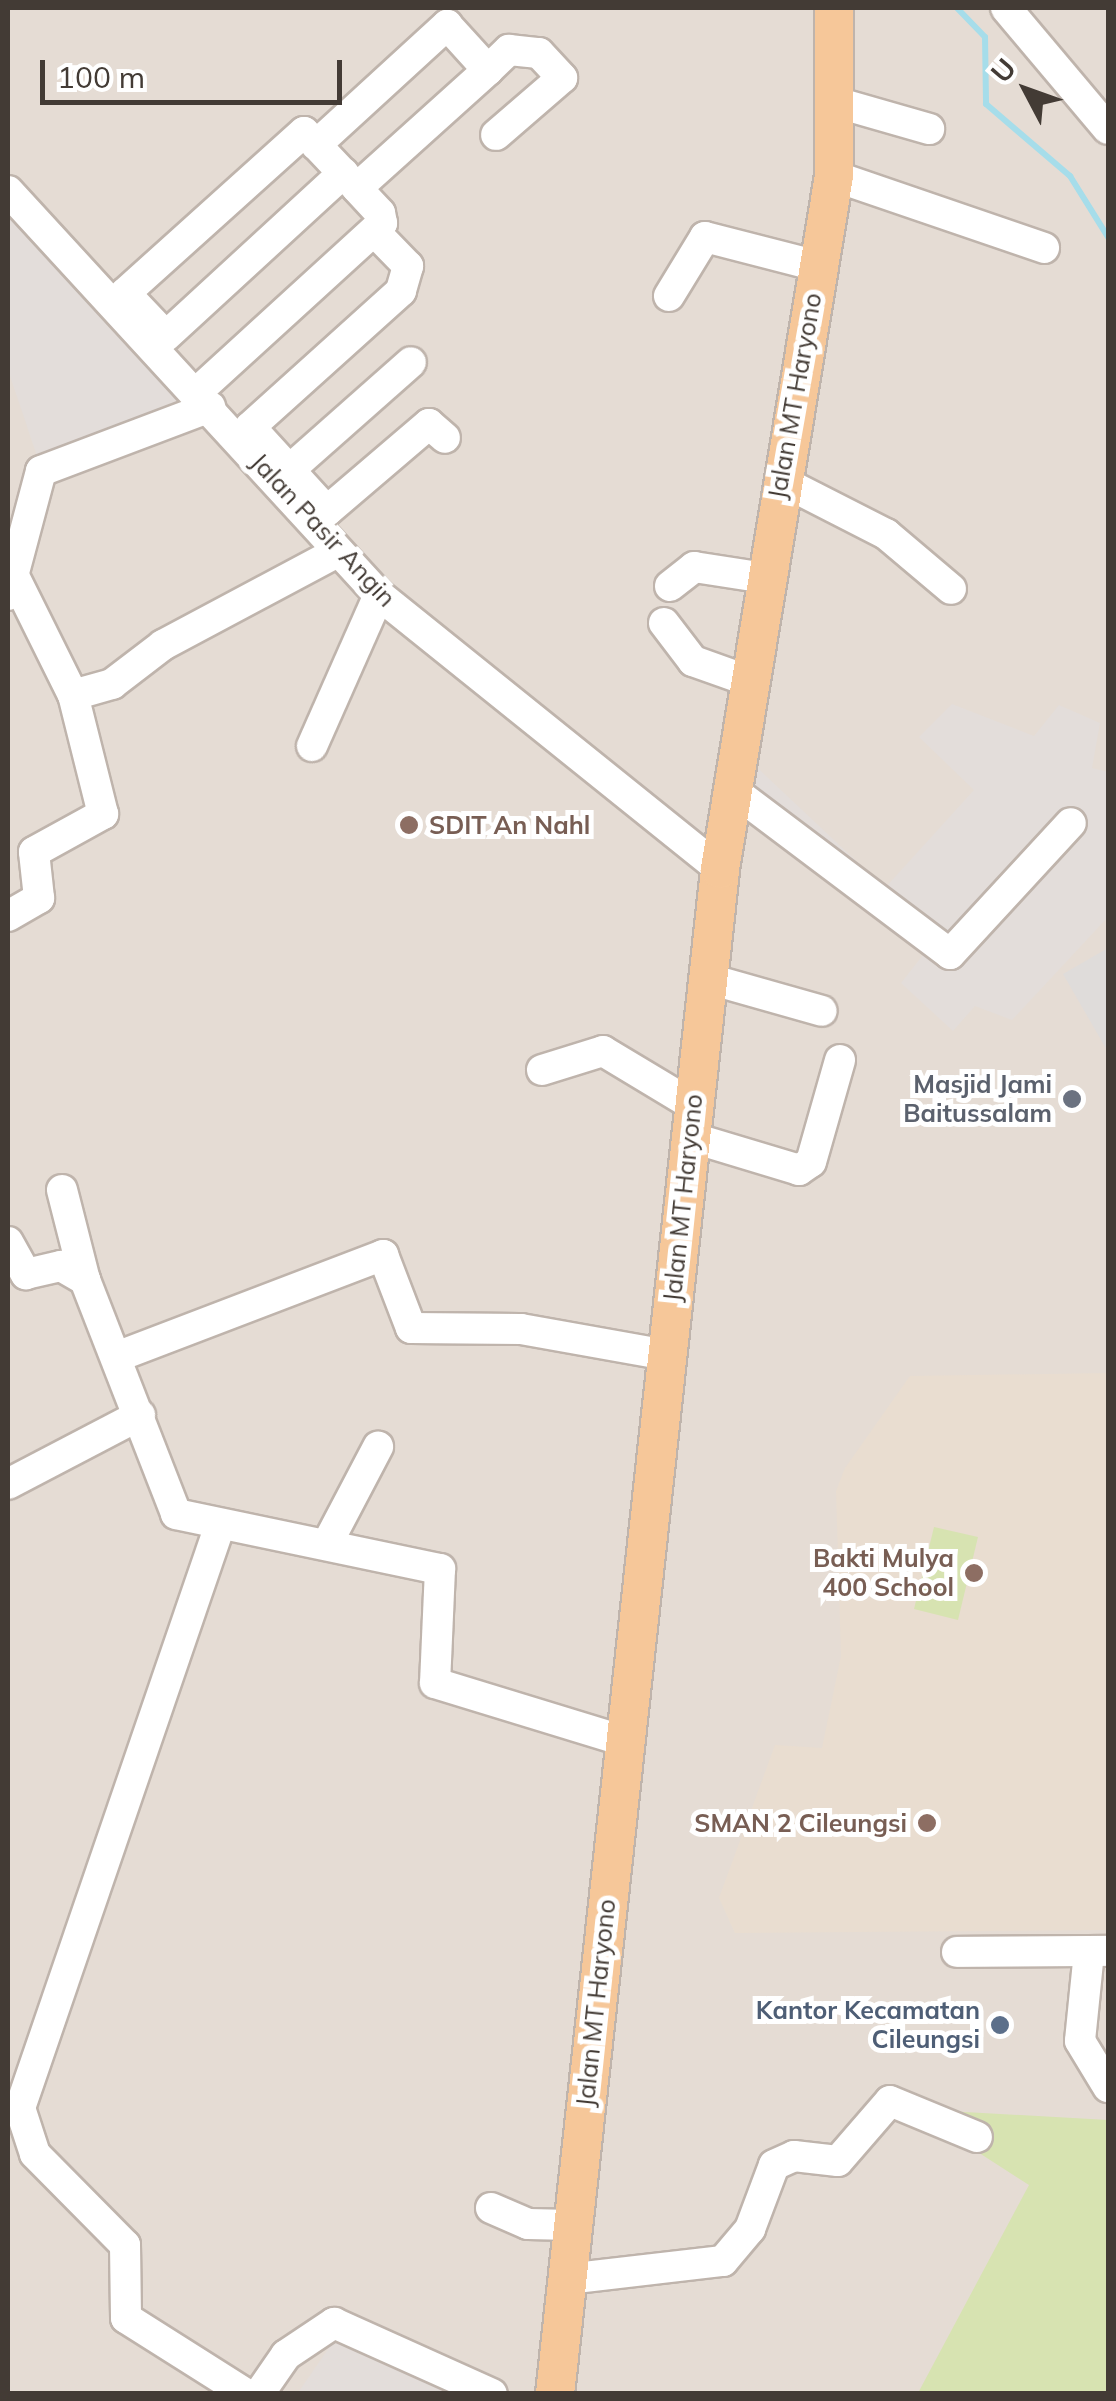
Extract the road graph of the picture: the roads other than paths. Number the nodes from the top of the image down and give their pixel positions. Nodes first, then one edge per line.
1 (834, 8) edge
2 (1006, 8) edge
3 (488, 70) junction
4 (835, 102) junction
5 (1108, 128) edge
6 (929, 130) dead end
7 (496, 135) dead end
8 (316, 145) junction
9 (834, 176) junction
10 (350, 181) junction
11 (8, 191) edge
12 (374, 231) junction
13 (1044, 248) dead end
14 (818, 266) junction
15 (668, 296) dead end
16 (411, 362) dead end
17 (203, 400) junction
18 (445, 438) dead end
19 (288, 471) junction
20 (780, 480) junction
21 (337, 552) junction
22 (765, 578) junction
23 (12, 586) edge
24 (670, 586) dead end
25 (951, 589) dead end
26 (379, 594) junction
27 (664, 623) dead end
28 (752, 682) junction
29 (72, 695) junction
30 (312, 746) dead end
31 (735, 792) junction
32 (1072, 823) dead end
33 (720, 869) junction
34 (8, 916) edge
35 (709, 979) junction
36 (822, 1010) dead end
37 (840, 1060) dead end
38 (542, 1070) dead end
39 (692, 1121) junction
40 (62, 1190) dead end
41 (8, 1242) edge
42 (85, 1280) junction
43 (667, 1354) junction
44 (119, 1356) junction
45 (140, 1415) junction
46 (378, 1448) dead end
47 (8, 1484) edge
48 (219, 1528) junction
49 (326, 1544) junction
50 (625, 1741) junction
51 (957, 1952) dead end
52 (1099, 1952) edge
53 (1108, 2086) edge
54 (977, 2137) dead end
55 (491, 2208) dead end
56 (572, 2225) junction
57 (567, 2279) junction
58 (246, 2394) edge
59 (259, 2394) edge
60 (492, 2394) edge
61 (554, 2394) edge

1 - 4 main road, Jalan MT Haryono
2 - 5 street
3 - 7 street
3 - 8 street
3 - 10 street
4 - 6 street
4 - 9 main road, Jalan MT Haryono
8 - 10 street
8 - 10 street
9 - 13 street
9 - 14 main road, Jalan MT Haryono
10 - 12 street
11 - 17 street, Jalan Pasir Angin
12 - 17 street
12 - 19 street
14 - 15 street
14 - 20 main road, Jalan MT Haryono
16 - 19 street
17 - 21 street, Jalan Pasir Angin
17 - 23 street
18 - 19 street
20 - 22 main road, Jalan MT Haryono
20 - 25 street
21 - 26 street, Jalan Pasir Angin
21 - 29 street
22 - 24 street
22 - 28 main road, Jalan MT Haryono
23 - 29 street
26 - 30 street
26 - 33 street, Jalan Pasir Angin
27 - 28 street
28 - 31 main road, Jalan MT Haryono
29 - 34 street
31 - 32 street
31 - 33 main road, Jalan MT Haryono
33 - 35 main road, Jalan MT Haryono
35 - 36 street
35 - 39 main road, Jalan MT Haryono
37 - 39 street
38 - 39 street
39 - 43 main road, Jalan MT Haryono
40 - 42 street
41 - 42 street
42 - 44 street
43 - 44 street
43 - 50 main road, Jalan MT Haryono
44 - 45 street
45 - 47 street
45 - 48 street
46 - 49 street
48 - 49 street
48 - 58 street
49 - 50 street
50 - 56 main road, Jalan MT Haryono
51 - 52 street
52 - 53 street
54 - 57 street
55 - 56 street
56 - 57 main road, Jalan MT Haryono
57 - 61 main road, Jalan MT Haryono
59 - 60 street

